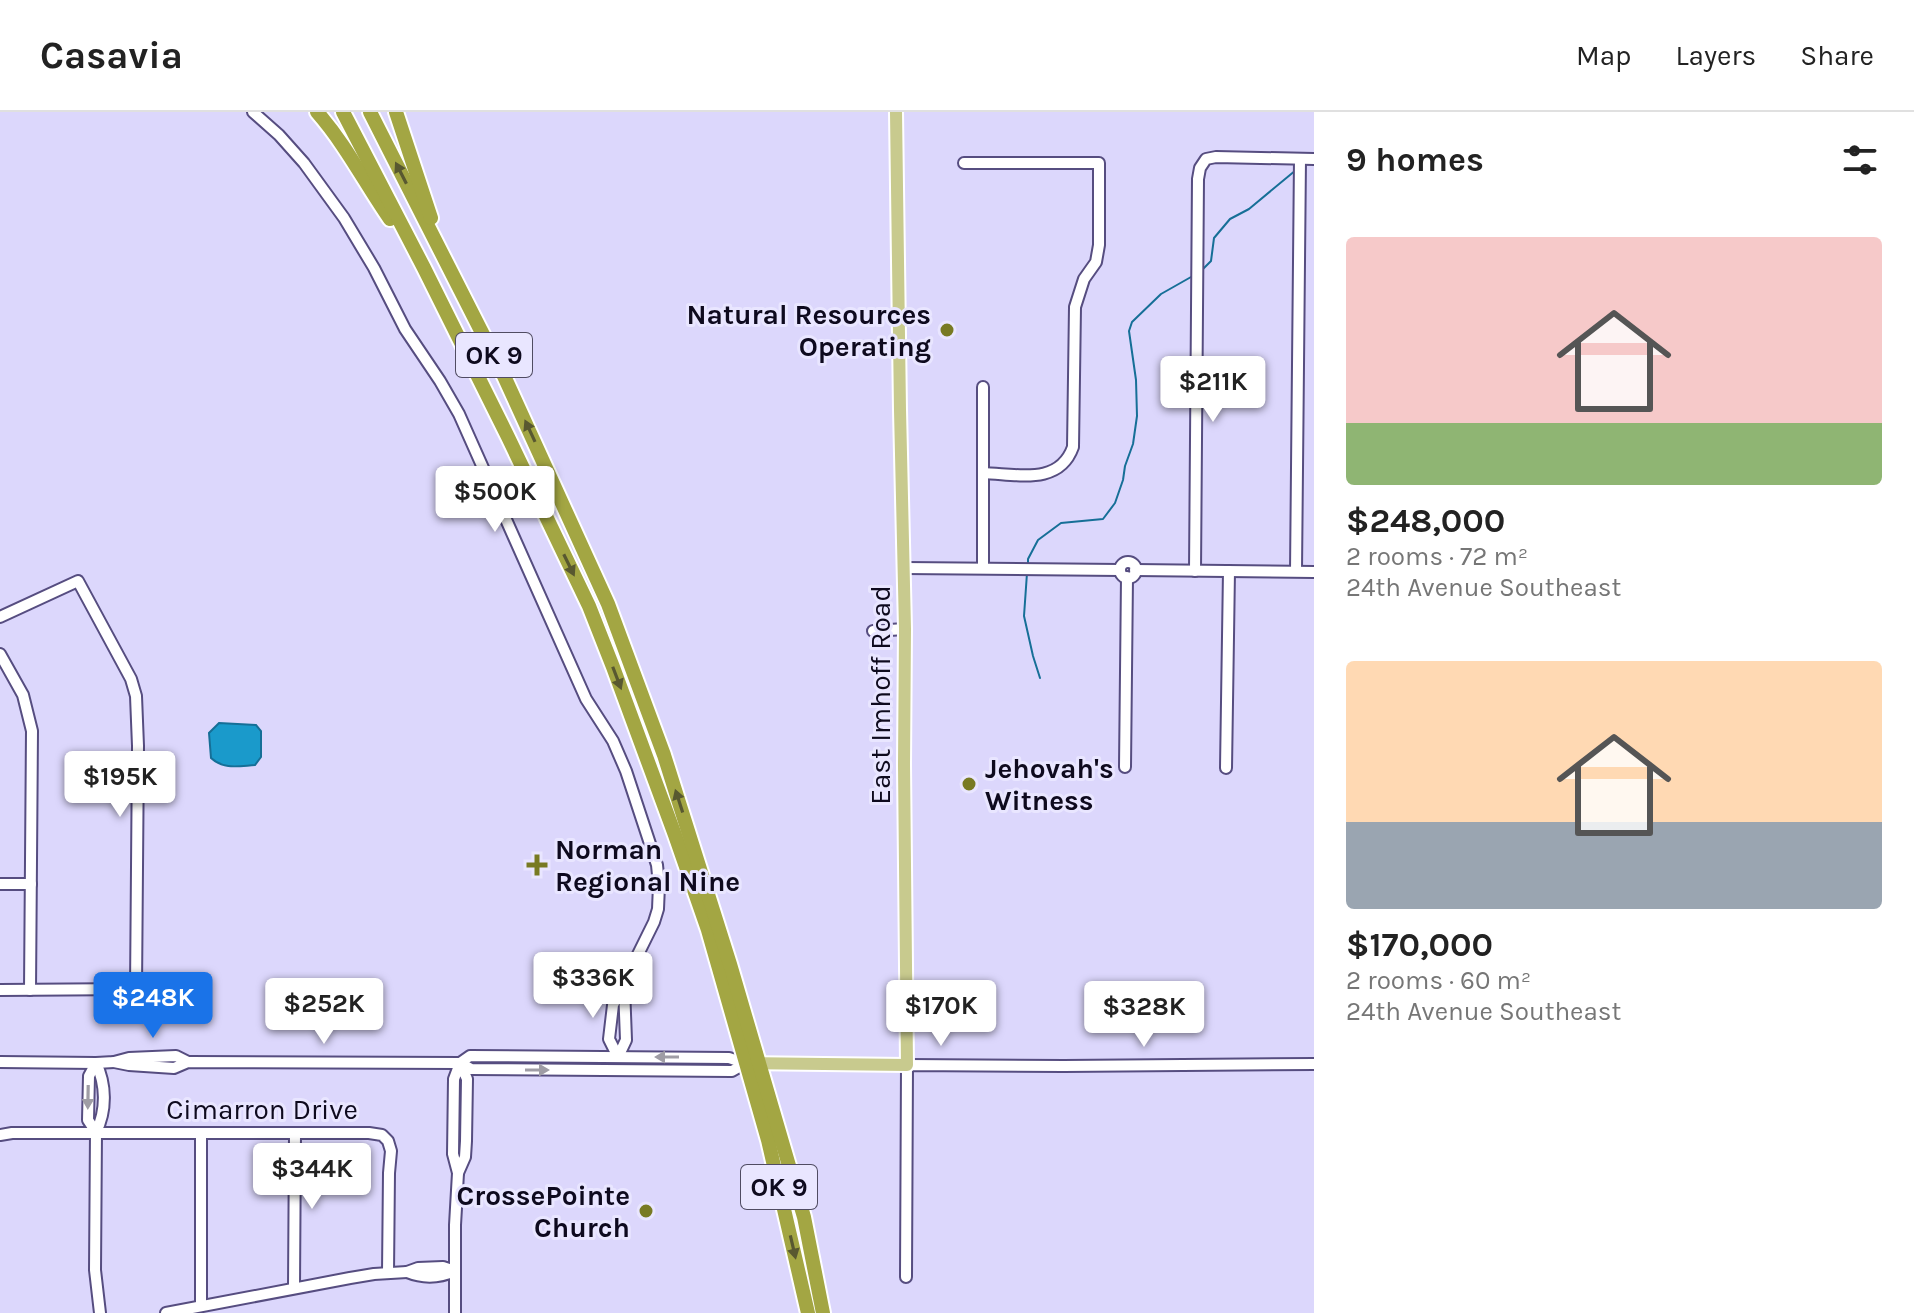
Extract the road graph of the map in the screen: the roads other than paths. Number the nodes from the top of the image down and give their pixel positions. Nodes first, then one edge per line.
1 (253, 112) edge
2 (317, 112) edge
3 (343, 112) edge
4 (370, 112) edge
5 (396, 112) edge
6 (896, 112) edge
7 (1304, 159) edge
8 (964, 163) dead end
9 (443, 255) junction
10 (424, 268) junction
11 (983, 387) dead end
12 (983, 473) junction
13 (904, 568) junction
14 (983, 568) junction
15 (1195, 571) junction
16 (1229, 571) junction
17 (1296, 571) junction
18 (1127, 572) junction
19 (1314, 572) edge
20 (0, 617) edge
21 (905, 629) junction
22 (873, 631) dead end
23 (0, 654) edge
24 (1125, 767) dead end
25 (1226, 768) dead end
26 (0, 884) edge
27 (31, 884) junction
28 (624, 985) junction
29 (0, 990) edge
30 (30, 990) junction
31 (618, 1057) junction
32 (0, 1062) edge
33 (96, 1063) junction
34 (460, 1063) junction
35 (750, 1063) junction
36 (1314, 1064) edge
37 (907, 1065) junction
38 (96, 1132) junction
39 (201, 1133) junction
40 (295, 1134) junction
41 (0, 1135) edge
42 (455, 1271) junction
43 (388, 1273) junction
44 (906, 1277) dead end
45 (294, 1288) junction
46 (201, 1306) junction
47 (100, 1313) edge
48 (166, 1313) edge
49 (455, 1313) edge
50 (808, 1313) edge
51 (823, 1313) edge

1 - 28 street
2 - 10 highway
3 - 10 highway, OK 9
9 -> 4 highway, OK 9
5 - 9 highway
6 - 13 main road, East Imhoff Road
7 - 15 street
7 - 17 street
8 - 12 street
35 -> 9 highway, OK 9
10 -> 35 highway, OK 9
11 - 12 street
12 - 14 street
13 - 14 street
13 - 21 main road, East Imhoff Road
14 - 18 street
15 - 16 street
15 - 18 street
16 - 17 street
16 - 25 street
17 - 19 street
18 - 24 street
20 - 30 street
21 - 22 street
21 - 37 main road, East Imhoff Road
23 - 27 street
26 - 27 street
27 - 30 street
28 - 31 street
28 - 31 street
29 - 30 street
31 - 34 street
35 -> 31 street
32 - 33 street
33 - 34 street
33 - 38 street
34 -> 35 street
34 - 42 street
35 - 37 main road
35 -> 50 highway, OK 9
35 - 51 highway, OK 9
36 - 37 street
37 - 44 street, East Imhoff Road
38 - 39 street, Cimarron Drive
38 - 41 street, Cimarron Drive
38 - 47 street
39 - 40 street, Cimarron Drive
39 - 46 street
40 - 43 street, Cimarron Drive
40 - 45 street
42 - 43 street
42 - 49 street
43 - 45 street
45 - 46 street
46 - 48 street

